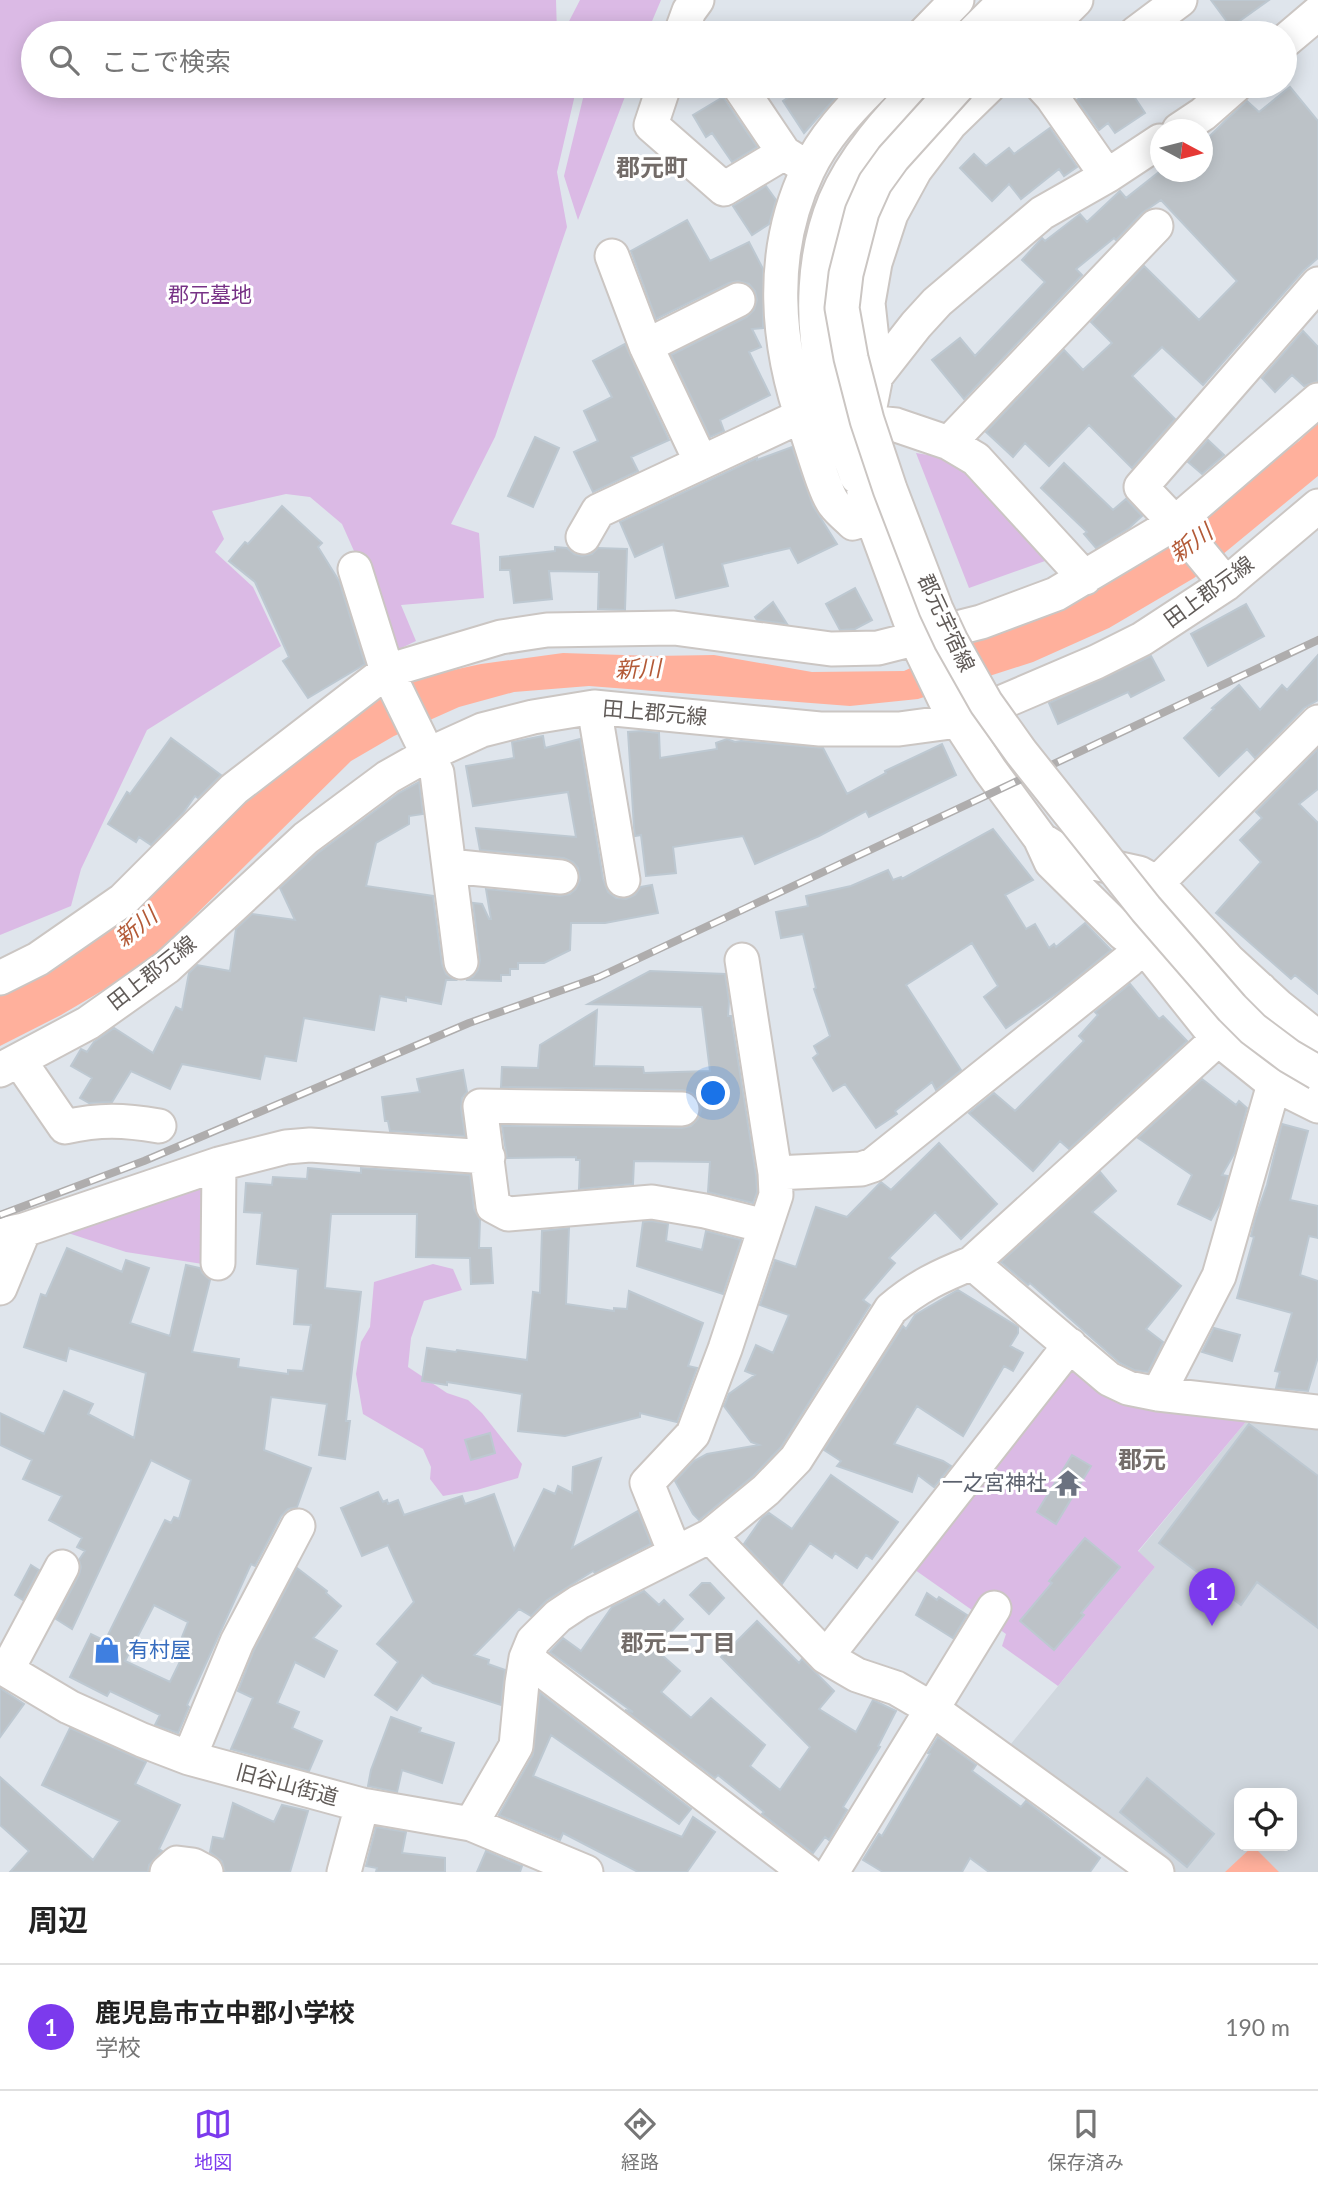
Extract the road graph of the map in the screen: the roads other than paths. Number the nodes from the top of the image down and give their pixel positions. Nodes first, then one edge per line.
1 (697, 0) edge
2 (957, 0) edge
3 (1006, 0) edge
4 (1042, 0) edge
5 (1076, 0) edge
6 (1180, 0) edge
7 (1318, 13) edge
8 (685, 21) edge
9 (937, 21) edge
10 (985, 21) edge
11 (1020, 21) edge
12 (1055, 21) edge
13 (1152, 21) edge
14 (1297, 31) edge
15 (660, 98) edge
16 (747, 98) edge
17 (861, 98) edge
18 (909, 98) edge
19 (947, 98) edge
20 (978, 98) edge
21 (1059, 98) edge
22 (1222, 98) edge
23 (1196, 119) edge
24 (1150, 148) edge
25 (796, 160) junction
26 (1107, 176) junction
27 (1156, 226) dead end
28 (612, 256) dead end
29 (1318, 284) edge
30 (738, 300) dead end
31 (646, 346) junction
32 (876, 376) junction
33 (1318, 400) edge
34 (801, 416) junction
35 (867, 422) junction
36 (949, 443) junction
37 (701, 462) junction
38 (1318, 506) edge
39 (868, 508) junction
40 (1177, 525) junction
41 (583, 537) dead end
42 (355, 569) dead end
43 (1085, 578) junction
44 (1226, 584) junction
45 (919, 644) junction
46 (387, 671) junction
47 (594, 707) junction
48 (952, 712) junction
49 (1318, 722) edge
50 (427, 755) junction
51 (1040, 838) junction
52 (449, 866) junction
53 (1124, 870) junction
54 (561, 877) dead end
55 (623, 880) dead end
56 (1157, 883) junction
57 (1143, 945) junction
58 (742, 960) dead end
59 (461, 962) dead end
60 (0, 978) edge
61 (1260, 989) junction
62 (1318, 1038) edge
63 (1218, 1039) junction
64 (9, 1065) edge
65 (1318, 1073) edge
66 (1274, 1084) junction
67 (1318, 1106) edge
68 (682, 1109) dead end
69 (159, 1126) dead end
70 (488, 1157) junction
71 (219, 1164) junction
72 (775, 1173) junction
73 (765, 1226) junction
74 (12, 1233) edge
75 (218, 1263) dead end
76 (972, 1263) junction
77 (0, 1288) edge
78 (1070, 1345) junction
79 (1158, 1394) junction
80 (1318, 1412) edge
81 (298, 1526) dead end
82 (710, 1536) junction
83 (675, 1553) junction
84 (62, 1567) dead end
85 (994, 1608) dead end
86 (826, 1657) junction
87 (526, 1658) junction
88 (3, 1668) edge
89 (932, 1709) junction
90 (189, 1758) junction
91 (362, 1805) junction
92 (471, 1824) junction
93 (167, 1872) edge
94 (206, 1872) edge
95 (344, 1872) edge
96 (586, 1872) edge
97 (806, 1872) edge
98 (832, 1872) edge
99 (1157, 1872) edge

1 - 8 street
2 - 9 street
3 - 10 street
4 - 11 street
5 - 12 street
6 - 13 street
7 - 14 street
15 - 25 street
16 - 25 street
17 - 25 street
18 - 39 street
19 - 65 street, 郡元宇宿線, bridge
20 - 32 street
21 - 26 street
22 - 23 street
24 - 26 street
25 - 34 street
26 - 32 street
27 - 36 street
28 - 31 street
29 - 40 street
30 - 31 street
31 - 37 street
32 - 35 street
33 - 40 street
34 - 37 street
34 - 39 street
35 - 36 street
35 - 39 street
36 - 43 street
37 - 41 street
38 - 44 street, 田上郡元線
39 - 45 street
40 - 43 street
40 - 44 street
42 - 46 street
43 - 45 street
44 - 48 street, 田上郡元線
45 - 46 street
45 - 48 street
46 - 50 street
46 - 60 street
47 - 48 street, 田上郡元線
47 - 50 street, 田上郡元線
47 - 55 street
48 - 51 street
49 - 56 street
50 - 52 street
50 - 64 street, 田上郡元線
51 - 53 street
51 - 57 street
52 - 54 street
52 - 59 street
53 - 56 street
53 - 57 street
56 - 61 street
57 - 63 street
57 - 72 street
58 - 72 street
61 - 62 street
61 - 63 street
63 - 66 street
63 - 76 street
64 - 69 street
66 - 67 street
66 - 79 street
68 - 70 street
70 - 71 street
70 - 73 street
71 - 74 street
71 - 75 street
72 - 73 street
73 - 83 street
74 - 77 street
76 - 78 street
76 - 82 street
78 - 79 street
78 - 86 street
79 - 80 street
81 - 90 street
82 - 83 street
82 - 86 street
83 - 87 street
84 - 88 street
85 - 89 street
86 - 89 street
87 - 92 street
87 - 97 street
88 - 90 street, 旧谷山街道
89 - 98 street
89 - 99 street
90 - 91 street, 旧谷山街道
91 - 92 street, 旧谷山街道
91 - 95 street
92 - 96 street, 旧谷山街道
93 - 94 street

